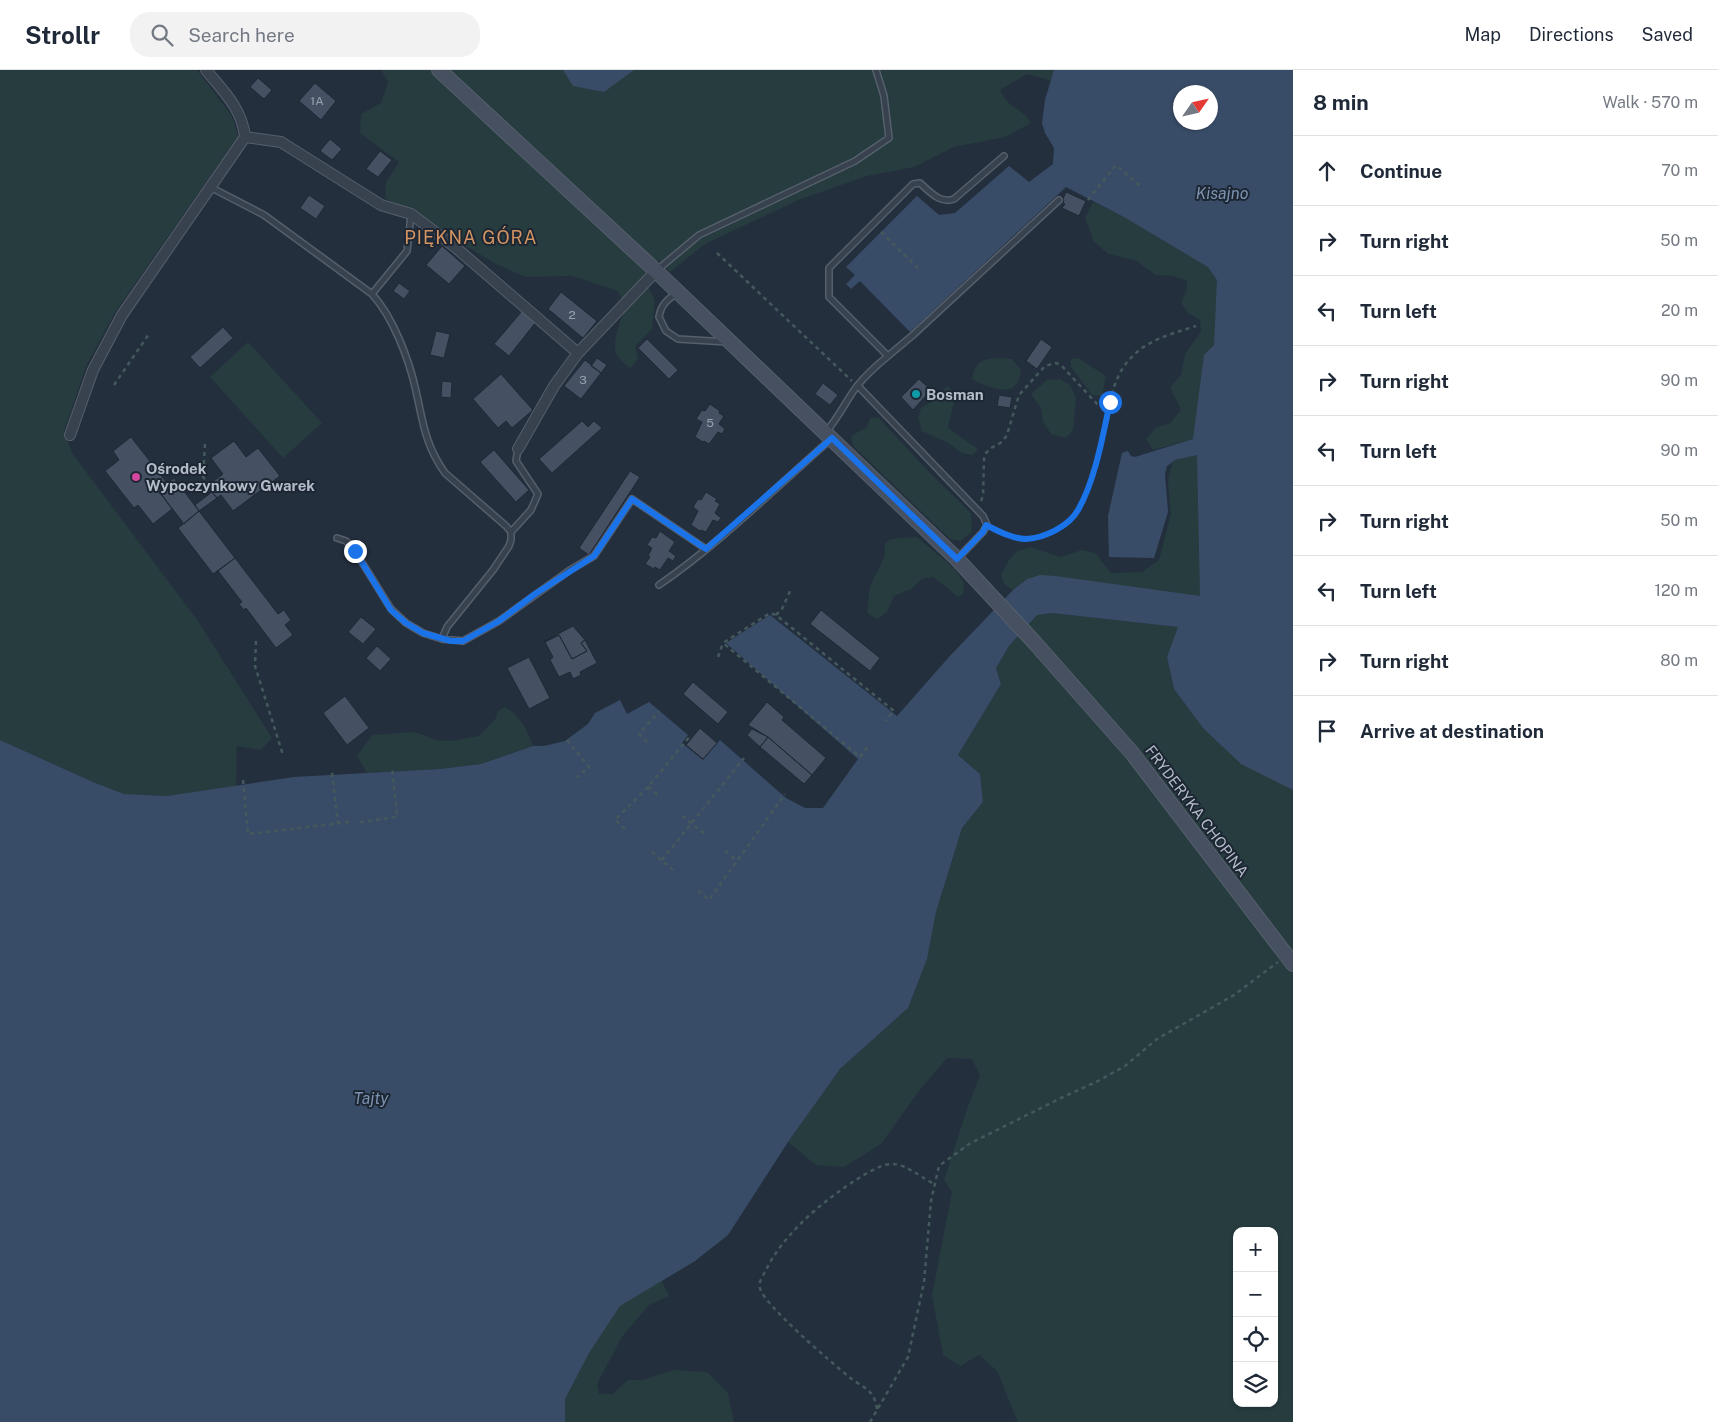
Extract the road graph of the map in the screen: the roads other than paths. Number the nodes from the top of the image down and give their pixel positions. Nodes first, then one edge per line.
1 (206, 70) edge
2 (439, 70) edge
3 (876, 70) edge
4 (245, 137) junction
5 (1004, 156) dead end
6 (210, 187) junction
7 (1059, 200) dead end
8 (411, 214) junction
9 (656, 271) junction
10 (678, 293) junction
11 (372, 294) junction
12 (730, 342) junction
13 (578, 352) junction
14 (888, 356) junction
15 (858, 386) junction
16 (70, 435) dead end
17 (829, 435) junction
18 (518, 449) joint
19 (511, 532) junction
20 (337, 538) dead end
21 (706, 549) junction
22 (957, 559) junction
23 (659, 586) dead end
24 (442, 638) junction
25 (1290, 960) edge

1 - 4 street
2 - 9 main road, FRYDERYKA CHOPINA
3 - 9 lane
4 - 6 street
4 - 8 street
5 - 14 lane
6 - 11 lane
6 - 16 street
7 - 14 lane
8 - 11 lane
8 - 13 street
9 - 10 main road, FRYDERYKA CHOPINA
9 - 13 street
10 - 12 main road, FRYDERYKA CHOPINA
10 - 12 lane
11 - 19 lane
12 - 17 main road, FRYDERYKA CHOPINA
13 - 18 street
14 - 15 lane
15 - 17 lane
15 - 22 lane
17 - 21 lane
17 - 22 main road, FRYDERYKA CHOPINA
18 - 19 lane
19 - 24 lane
20 - 24 lane
21 - 23 lane
21 - 24 lane
22 - 25 main road, FRYDERYKA CHOPINA

